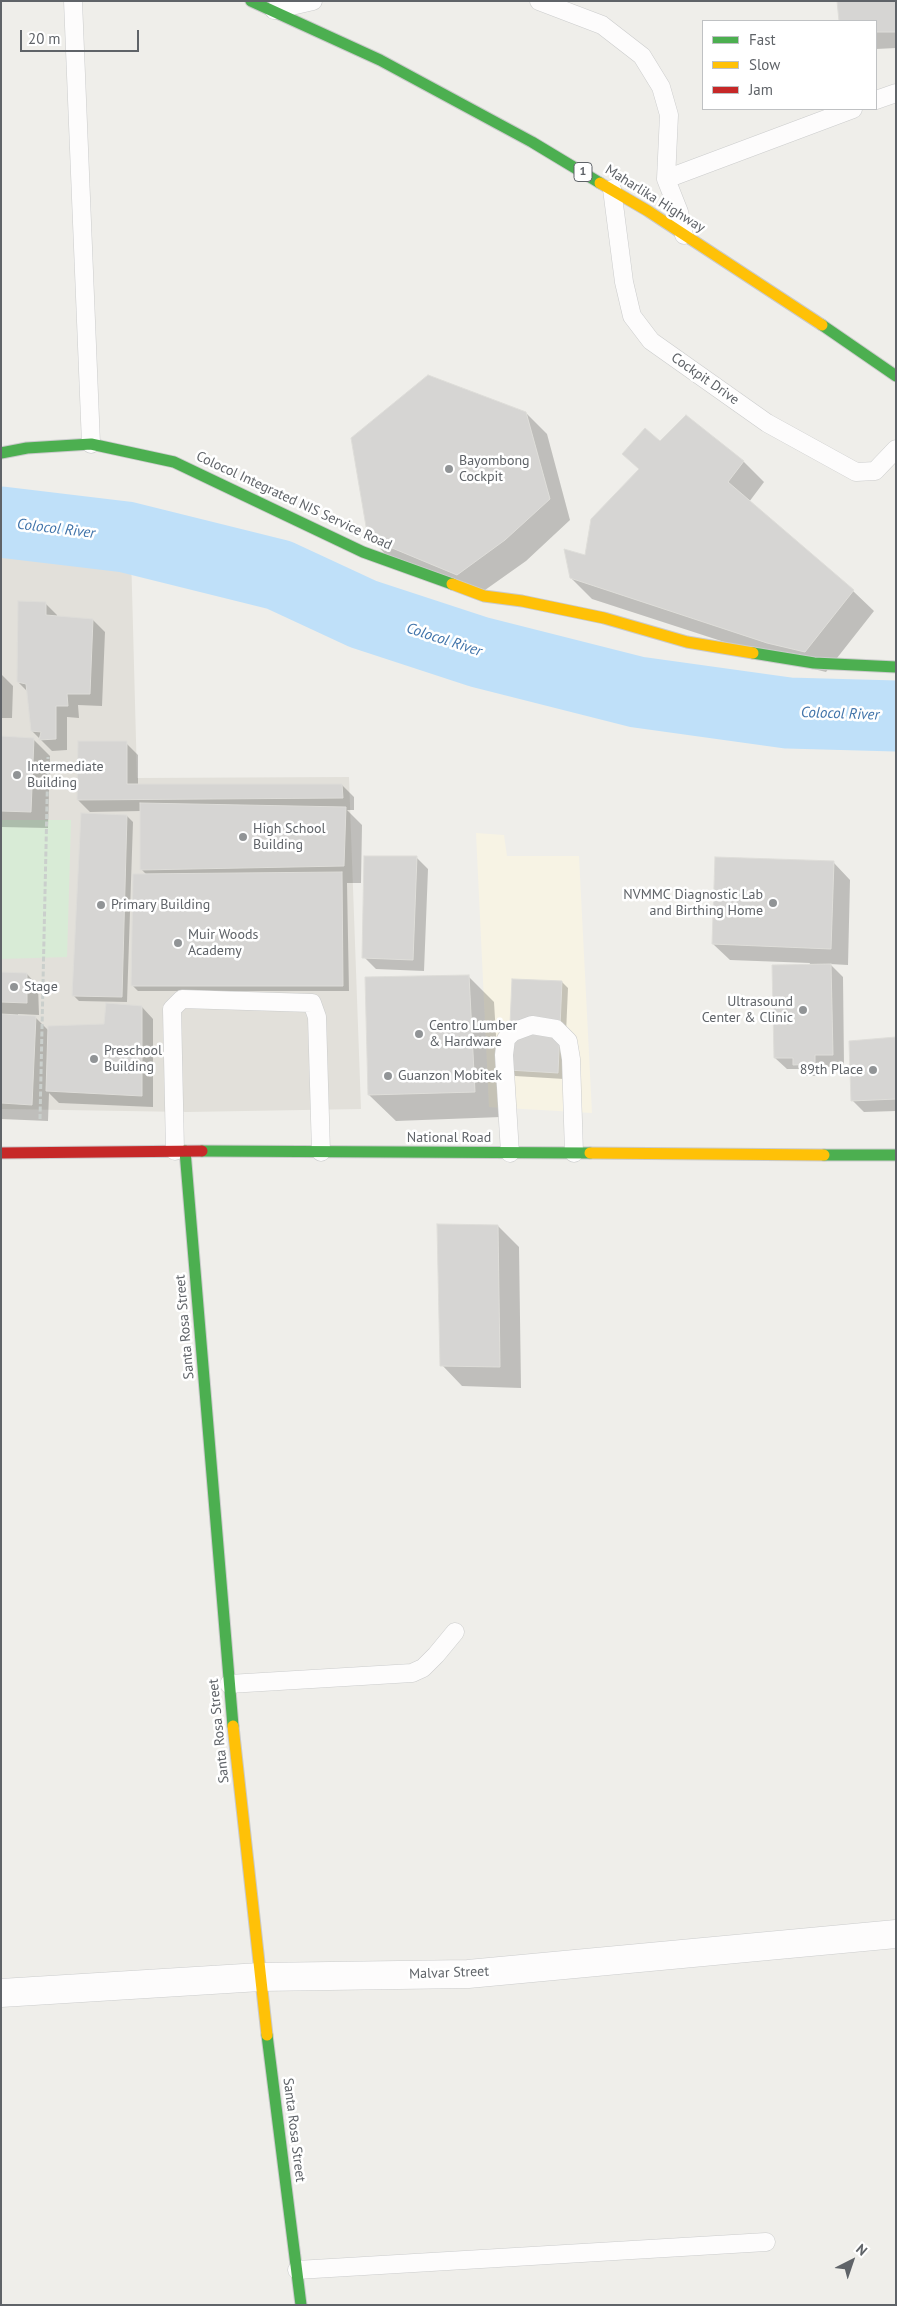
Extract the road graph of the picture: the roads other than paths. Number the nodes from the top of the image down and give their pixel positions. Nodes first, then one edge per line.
1 (74, 1) edge
2 (251, 1) edge
3 (313, 1) edge
4 (539, 1) edge
5 (274, 10) junction
6 (896, 93) edge
7 (877, 100) edge
8 (851, 110) edge
9 (666, 179) junction
10 (612, 189) junction
11 (684, 235) junction
12 (896, 376) edge
13 (91, 444) junction
14 (896, 449) edge
15 (1, 453) edge
16 (896, 667) edge
17 (180, 1152) junction
18 (321, 1152) junction
19 (1, 1153) edge
20 (510, 1153) junction
21 (574, 1153) junction
22 (896, 1155) edge
23 (455, 1632) dead end
24 (229, 1684) junction
25 (896, 1934) edge
26 (260, 1978) junction
27 (1, 1993) edge
28 (766, 2242) dead end
29 (297, 2270) junction
30 (301, 2305) edge

1 - 13 lane
2 - 5 main road, Maharlika Highway / 1
3 - 5 lane
4 - 9 lane
5 - 10 main road, Maharlika Highway / 1
6 - 7 lane
8 - 9 lane
9 - 11 lane
10 - 11 main road, Maharlika Highway / 1
10 - 14 lane, Cockpit Drive
11 - 12 main road, Maharlika Highway / 1
13 - 15 main road, Colocol Integrated NIS Service Road
13 - 16 main road, Colocol Integrated NIS Service Road
17 - 18 main road, National Road
17 - 18 lane
17 - 19 main road, National Road
17 - 24 main road, Santa Rosa Street
18 - 20 main road, National Road
20 - 21 main road, National Road
20 - 21 lane
21 - 22 main road, National Road
23 - 24 lane
24 - 26 main road, Santa Rosa Street
25 - 26 street, Malvar Street
26 - 27 street, Malvar Street
26 - 29 main road, Santa Rosa Street
28 - 29 lane
29 - 30 main road, Santa Rosa Street

